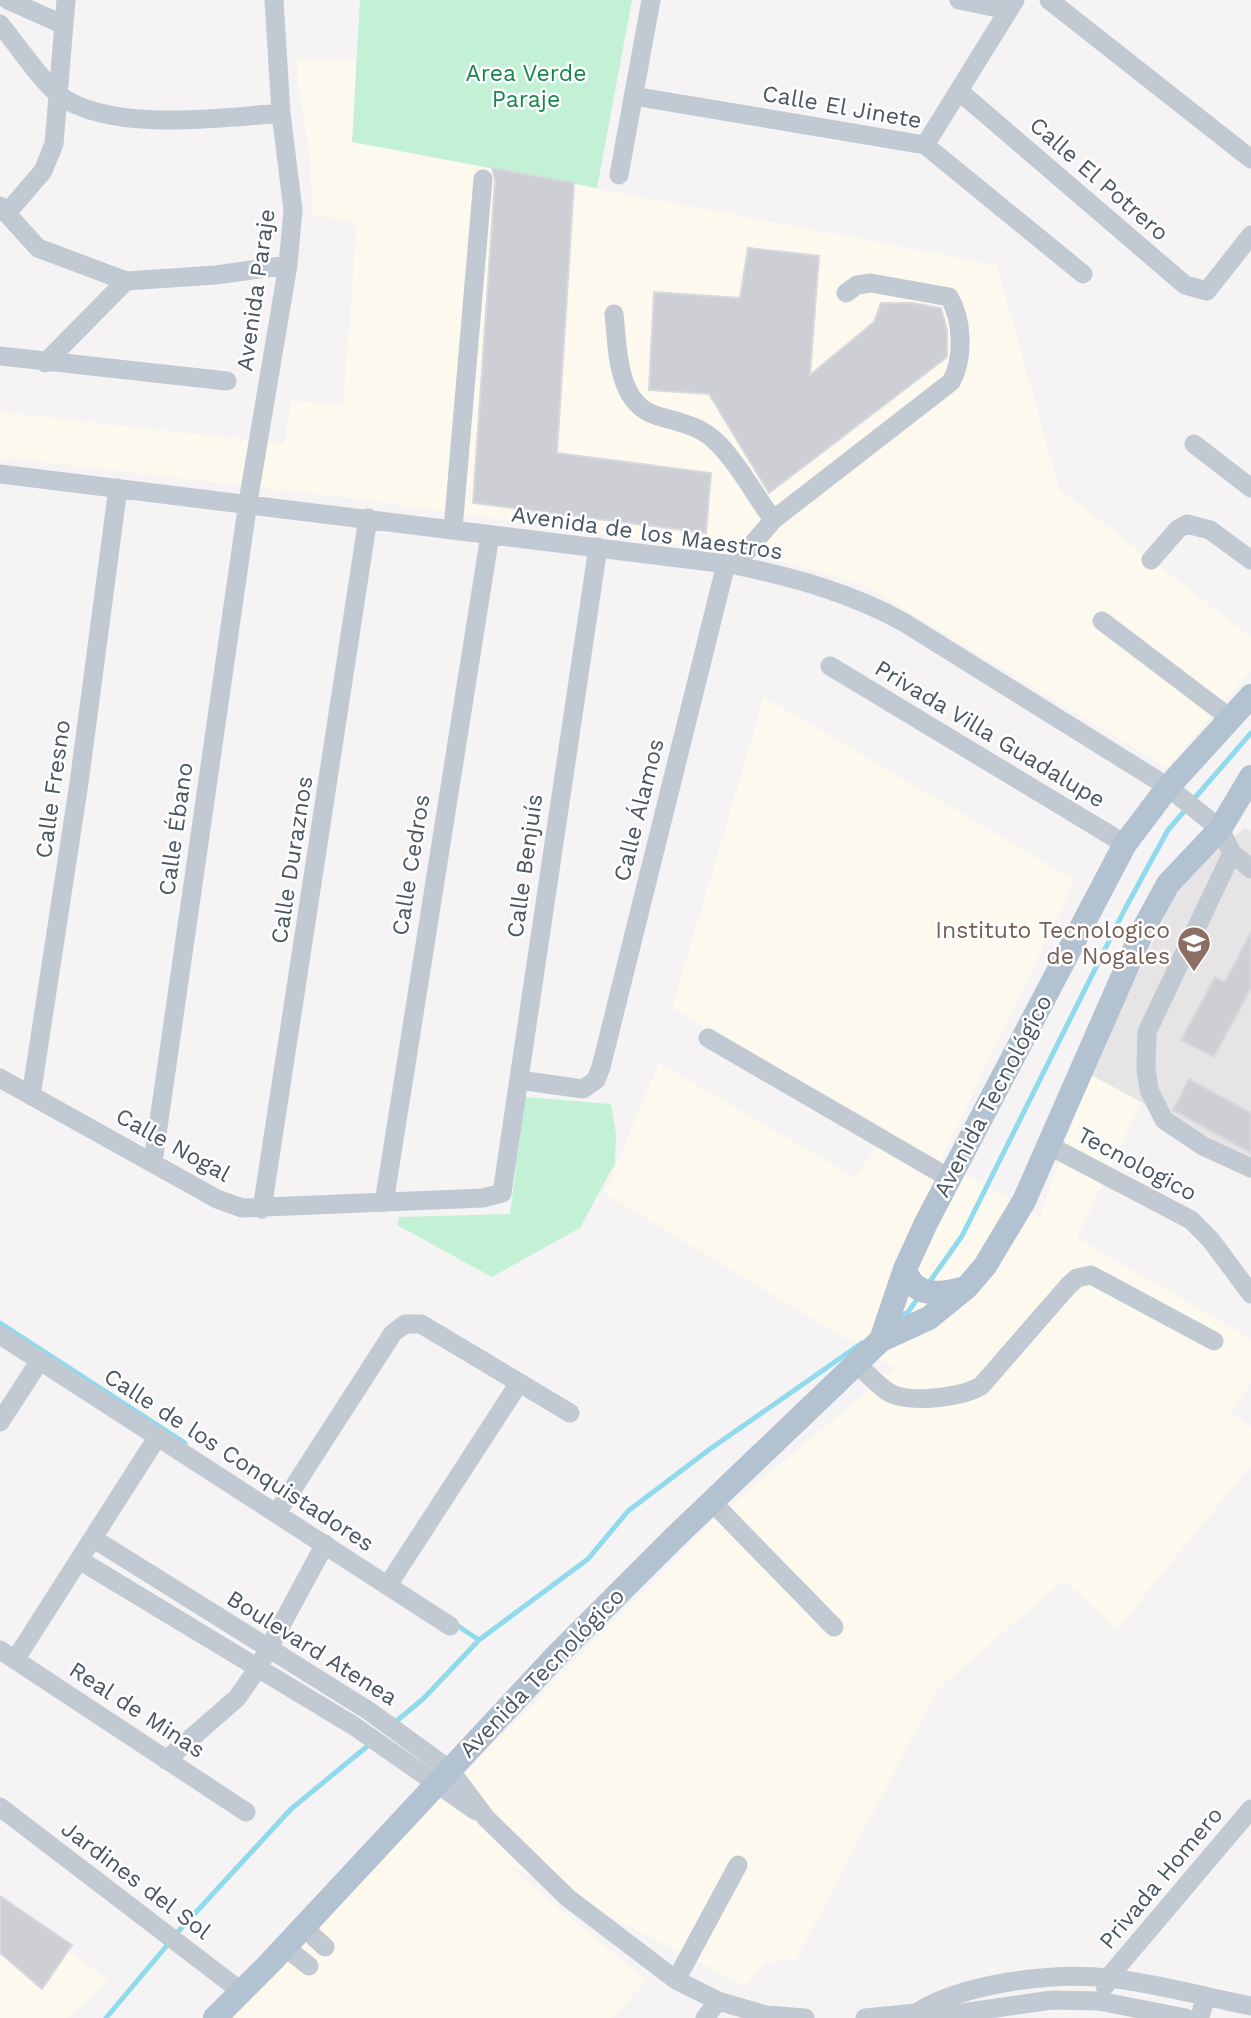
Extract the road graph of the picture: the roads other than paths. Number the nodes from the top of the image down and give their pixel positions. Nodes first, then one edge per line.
1 (8, 0) edge
2 (66, 0) edge
3 (274, 0) edge
4 (651, 0) edge
5 (959, 0) edge
6 (1049, 0) edge
7 (1011, 5) edge
8 (0, 24) edge
9 (64, 24) junction
10 (959, 91) junction
11 (59, 94) junction
12 (634, 96) junction
13 (281, 113) junction
14 (925, 145) junction
15 (1251, 159) edge
16 (619, 175) dead end
17 (483, 179) dead end
18 (3, 210) edge
19 (1251, 235) edge
20 (288, 265) junction
21 (1083, 274) dead end
22 (126, 281) junction
23 (846, 293) dead end
24 (614, 314) dead end
25 (0, 356) edge
26 (45, 363) junction
27 (227, 381) dead end
28 (1194, 444) dead end
29 (0, 474) edge
30 (118, 488) junction
31 (1251, 488) edge
32 (248, 502) junction
33 (368, 518) junction
34 (773, 520) junction
35 (453, 529) junction
36 (489, 535) junction
37 (598, 547) junction
38 (1151, 560) dead end
39 (1251, 560) edge
40 (730, 565) junction
41 (1102, 621) dead end
42 (830, 666) dead end
43 (1251, 696) edge
44 (1230, 718) junction
45 (1251, 777) edge
46 (1171, 789) junction
47 (1215, 825) junction
48 (1125, 844) junction
49 (1232, 853) junction
50 (1251, 869) edge
51 (708, 1038) dead end
52 (0, 1078) edge
53 (519, 1080) junction
54 (31, 1096) junction
55 (1050, 1146) junction
56 (153, 1162) junction
57 (1251, 1168) edge
58 (949, 1178) junction
59 (502, 1193) joint
60 (384, 1203) junction
61 (262, 1209) junction
62 (905, 1269) junction
63 (967, 1287) junction
64 (1251, 1294) edge
65 (0, 1335) edge
66 (881, 1340) junction
67 (1214, 1341) dead end
68 (39, 1362) junction
69 (857, 1364) junction
70 (519, 1383) junction
71 (570, 1413) dead end
72 (0, 1422) edge
73 (158, 1436) junction
74 (712, 1502) junction
75 (277, 1513) junction
76 (94, 1539) junction
77 (325, 1544) junction
78 (81, 1561) junction
79 (388, 1585) junction
80 (450, 1626) dead end
81 (834, 1627) dead end
82 (269, 1649) junction
83 (8, 1655) edge
84 (258, 1668) junction
85 (166, 1760) junction
86 (443, 1778) junction
87 (0, 1807) edge
88 (1251, 1809) edge
89 (246, 1812) dead end
90 (738, 1866) dead end
91 (303, 1927) junction
92 (285, 1947) junction
93 (325, 1947) dead end
94 (309, 1966) dead end
95 (1108, 1978) junction
96 (1053, 1979) junction
97 (676, 1980) junction
98 (242, 1992) junction
99 (1205, 1997) junction
100 (718, 2001) junction
101 (1100, 2001) junction
102 (1251, 2006) edge
103 (1050, 2009) edge
104 (1228, 2010) edge
105 (916, 2013) junction
106 (766, 2017) edge
107 (215, 2018) edge
108 (705, 2018) edge
109 (805, 2018) edge
110 (865, 2018) edge
111 (1186, 2018) edge
112 (1200, 2018) edge

1 - 9 street
2 - 9 street
3 - 13 street, Avenida Paraje
4 - 12 street
5 - 7 street
6 - 15 street
7 - 10 street
8 - 11 street
9 - 11 street
10 - 14 street
10 - 19 street, Calle El Potrero
11 - 13 street
11 - 18 street
12 - 14 street, Calle El Jinete
12 - 16 street
13 - 20 street, Avenida Paraje
14 - 21 street, Calle El Jinete
17 - 35 street
18 - 22 street
20 - 22 street
20 - 32 street, Avenida Paraje
22 - 26 street
23 - 34 street
24 - 34 street
25 - 26 street
26 - 27 street
28 - 31 street
29 - 30 street, Avenida de los Maestros
30 - 32 street, Avenida de los Maestros
30 - 54 street, Calle Fresno
32 - 33 street, Avenida de los Maestros
32 - 56 street, Calle Ébano
33 - 35 street, Avenida de los Maestros
33 - 61 street, Calle Duraznos
34 - 40 street
35 - 36 street, Avenida de los Maestros
36 - 37 street, Avenida de los Maestros
36 - 60 street, Calle Cedros
37 - 40 street, Avenida de los Maestros
37 - 53 street, Calle Benjuís
38 - 39 street
40 - 46 street, Avenida de los Maestros
40 - 53 street, Calle Álamos
41 - 44 street
42 - 48 street, Privada Villa Guadalupe
43 - 44 main road, Avenida Tecnológico
44 - 46 main road, Avenida Tecnológico
45 - 47 main road, Avenida Tecnológico
46 - 47 street, Avenida de los Maestros
46 - 48 main road, Avenida Tecnológico
47 - 49 street
47 - 55 main road, Avenida Tecnológico
48 - 58 main road, Avenida Tecnológico
49 - 50 street
49 - 57 street
51 - 58 street
52 - 54 street, Calle Nogal
53 - 59 street, Calle Benjuís
54 - 56 street, Calle Nogal
55 - 63 main road, Avenida Tecnológico
55 - 64 street, Tecnologico
56 - 61 street, Calle Nogal
58 - 62 main road, Avenida Tecnológico
59 - 60 street, Calle Nogal
60 - 61 street, Calle Nogal
62 - 63 main road
62 - 66 main road, Avenida Tecnológico
63 - 66 main road, Avenida Tecnológico
65 - 68 street, Calle de los Conquistadores
66 - 69 main road, Avenida Tecnológico
67 - 69 street
68 - 72 street
68 - 73 street, Calle de los Conquistadores
69 - 74 main road, Avenida Tecnológico
70 - 71 street
70 - 75 street
70 - 79 street
73 - 75 street, Calle de los Conquistadores
73 - 76 street
74 - 81 street
74 - 86 main road, Avenida Tecnológico
75 - 77 street, Calle de los Conquistadores
76 - 78 street
76 - 82 street, Boulevard Atenea
77 - 79 street, Calle de los Conquistadores
77 - 82 street
78 - 83 street
78 - 84 street, Boulevard Atenea
79 - 80 street, Calle de los Conquistadores
82 - 84 street
82 - 86 street, Boulevard Atenea
83 - 85 street, Real de Minas
84 - 85 street
84 - 86 street, Boulevard Atenea
85 - 89 street, Real de Minas
86 - 91 main road, Avenida Tecnológico
86 - 97 street, Boulevard Atenea
87 - 98 street, Jardines del Sol
88 - 95 street, Privada Homero
90 - 97 street
91 - 92 main road, Avenida Tecnológico
91 - 93 street
92 - 94 street
92 - 98 main road, Avenida Tecnológico
95 - 96 street
95 - 99 street
95 - 101 street
96 - 103 street
96 - 105 street
97 - 100 street, Boulevard Atenea
98 - 107 main road, Avenida Tecnológico
99 - 104 street
99 - 112 street
100 - 106 street, Boulevard Atenea
100 - 108 street
101 - 103 street
101 - 111 street
102 - 104 street
103 - 105 street
105 - 110 street
106 - 109 street, Boulevard Atenea

